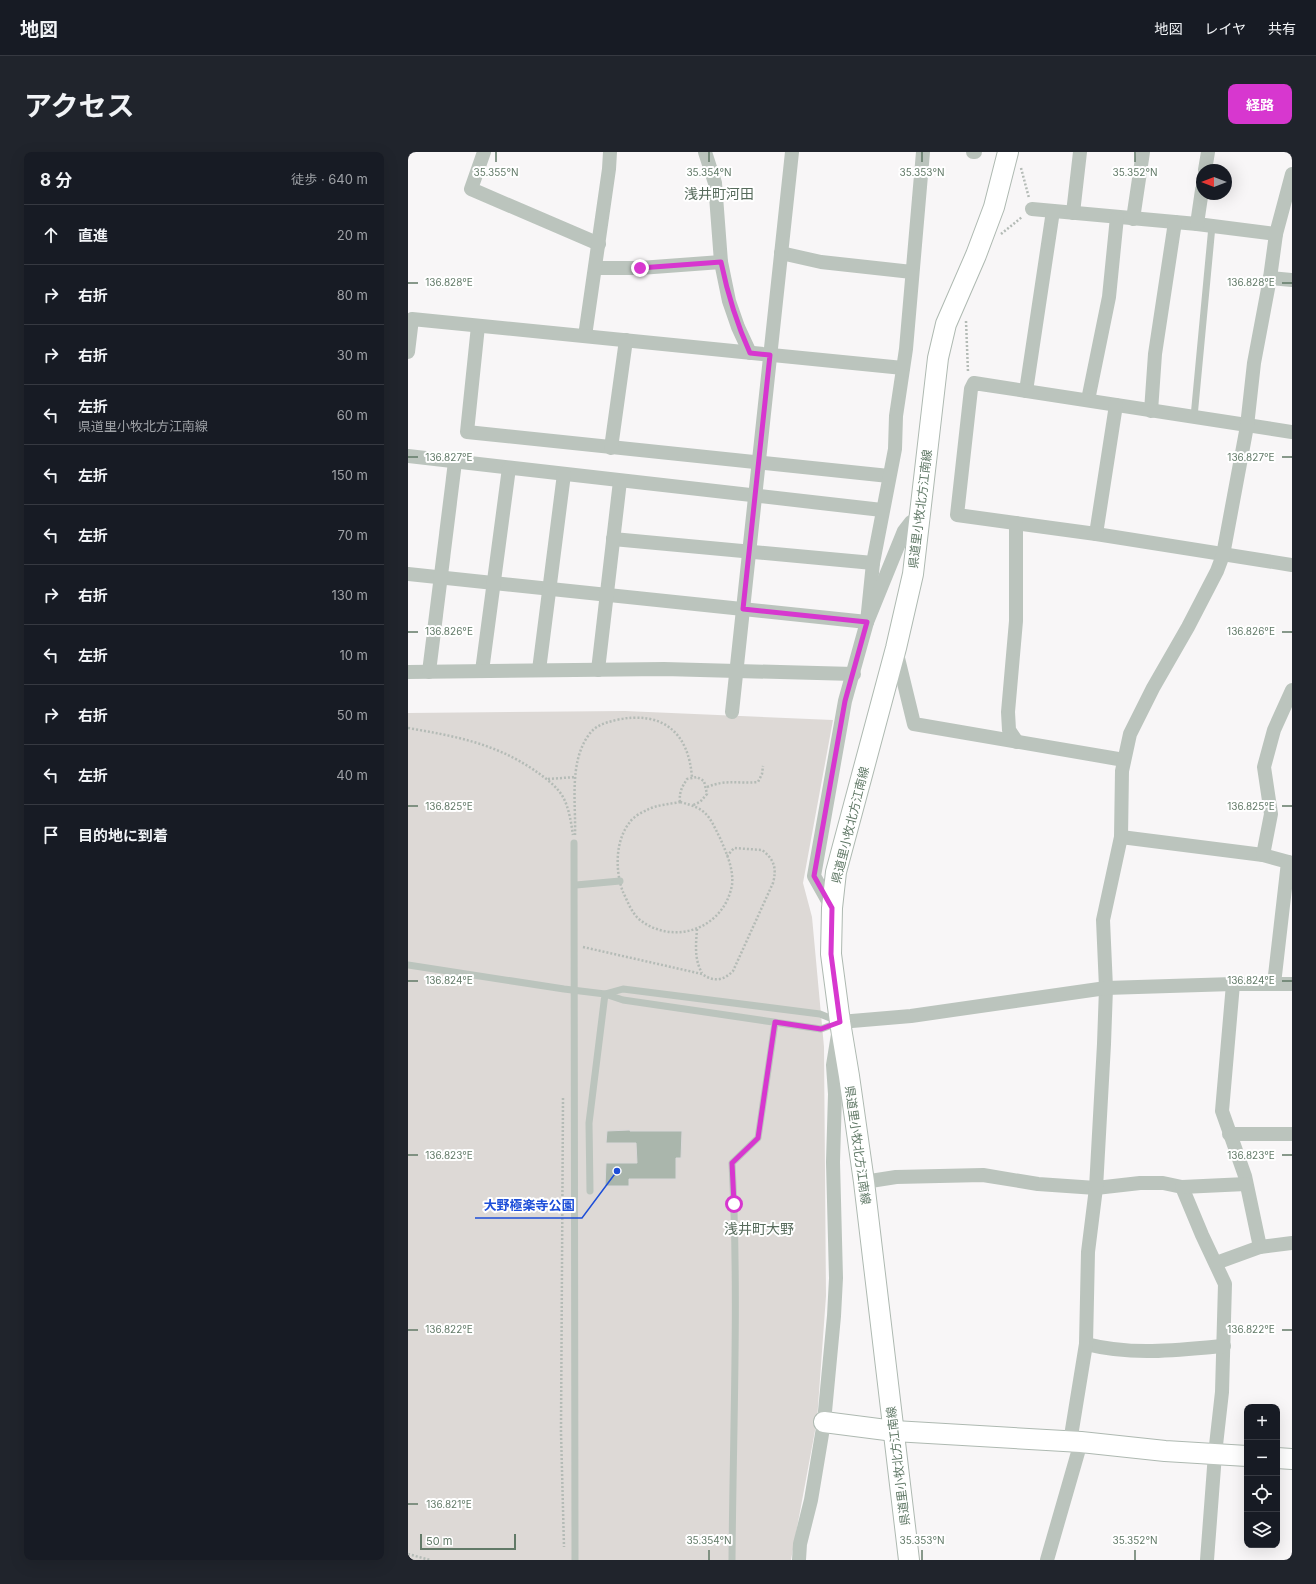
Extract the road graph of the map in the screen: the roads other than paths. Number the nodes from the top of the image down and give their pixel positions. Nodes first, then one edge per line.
1 (484, 152) edge
2 (610, 152) edge
3 (705, 152) edge
4 (792, 152) edge
5 (923, 152) edge
6 (1080, 152) edge
7 (1143, 152) edge
8 (1208, 152) edge
9 (1014, 159) edge
10 (1206, 164) edge
11 (1292, 174) edge
12 (1201, 200) edge
13 (1032, 209) road end
14 (1053, 212) junction
15 (1073, 213) junction
16 (1117, 217) junction
17 (1133, 219) junction
18 (1175, 222) junction
19 (1197, 224) junction
20 (1212, 226) junction
21 (1276, 234) junction
22 (599, 244) junction
23 (781, 253) junction
24 (721, 262) junction
25 (596, 268) junction
26 (912, 272) junction
27 (1270, 278) junction
28 (1292, 280) edge
29 (478, 326) junction
30 (585, 336) junction
31 (626, 340) junction
32 (408, 352) edge
33 (750, 353) junction
34 (770, 355) junction
35 (903, 368) junction
36 (1026, 391) junction
37 (1088, 400) junction
38 (1116, 405) junction
39 (1151, 410) junction
40 (1194, 418) junction
41 (1247, 426) junction
42 (1292, 432) edge
43 (611, 448) junction
44 (408, 456) edge
45 (455, 462) junction
46 (758, 464) junction
47 (509, 468) junction
48 (564, 474) junction
49 (889, 476) junction
50 (620, 481) junction
51 (755, 496) junction
52 (882, 510) junction
53 (920, 517) junction
54 (1016, 523) junction
55 (1096, 534) junction
56 (613, 539) junction
57 (749, 552) junction
58 (1223, 555) junction
59 (873, 563) junction
60 (1292, 565) edge
61 (408, 574) edge
62 (441, 578) junction
63 (494, 583) junction
64 (550, 589) junction
65 (606, 595) junction
66 (743, 609) junction
67 (867, 622) junction
68 (896, 648) junction
69 (539, 670) junction
70 (598, 670) junction
71 (482, 671) junction
72 (736, 671) junction
73 (408, 672) edge
74 (429, 672) junction
75 (854, 674) junction
76 (1290, 698) edge
77 (732, 712) dead end
78 (1017, 742) junction
79 (1124, 760) junction
80 (1121, 836) junction
81 (574, 843) road end
82 (1263, 855) junction
83 (1290, 862) edge
84 (620, 881) road end
85 (576, 885) junction
86 (832, 908) junction
87 (408, 965) edge
88 (1233, 984) junction
89 (1274, 984) junction
90 (1292, 984) edge
91 (1106, 988) junction
92 (575, 991) junction
93 (605, 994) junction
94 (775, 1022) junction
95 (840, 1022) junction
96 (1229, 1134) junction
97 (1292, 1134) edge
98 (864, 1182) junction
99 (1246, 1184) junction
100 (1182, 1187) junction
101 (1096, 1188) junction
102 (590, 1190) dead end
103 (1292, 1243) edge
104 (1260, 1247) junction
105 (1216, 1263) junction
106 (1086, 1344) junction
107 (1224, 1346) junction
108 (824, 1422) junction
109 (894, 1431) junction
110 (1076, 1442) junction
111 (1215, 1454) junction
112 (1244, 1456) edge
113 (1280, 1458) edge
114 (1292, 1459) edge
115 (575, 1560) edge
116 (732, 1560) edge
117 (799, 1560) edge
118 (909, 1560) edge
119 (1047, 1560) edge
120 (1207, 1560) edge

1 - 22 street
2 - 22 street
3 - 24 street
4 - 23 street
5 - 26 street
6 - 15 street
7 - 17 street
8 - 10 street
9 - 53 main road, 県道里小牧北方江南線
11 - 21 street
12 - 19 street
13 - 14 street
14 - 15 street
14 - 36 street
15 - 16 street
16 - 17 street
16 - 37 street
17 - 18 street
18 - 19 street
18 - 39 street
19 - 20 street
20 - 21 street
20 - 40 lane
21 - 27 street
22 - 25 street
23 - 26 street
23 - 34 street
24 - 25 street
24 - 33 street
25 - 30 street
26 - 35 street
27 - 28 street
27 - 41 street
29 - 30 street
29 - 32 street
29 - 43 street
30 - 31 street
31 - 33 street
31 - 43 street
33 - 34 street
34 - 35 street
34 - 46 street
35 - 49 street
36 - 37 street
36 - 54 street
37 - 38 street
38 - 39 street
38 - 55 street
39 - 40 street
40 - 41 street
41 - 42 street
41 - 58 street
43 - 46 street
44 - 45 street
45 - 47 street
45 - 62 street
46 - 49 street
46 - 51 street
47 - 48 street
47 - 63 street
48 - 50 street
48 - 64 street
49 - 52 street
50 - 51 street
50 - 56 street
51 - 52 street
51 - 57 street
52 - 59 street
53 - 67 street
53 - 68 main road, 県道里小牧北方江南線
54 - 55 street
54 - 78 street
55 - 58 street
56 - 57 street
56 - 65 street
57 - 59 street
57 - 66 street
58 - 60 street
58 - 79 street
59 - 67 street
61 - 62 street
62 - 63 street
62 - 74 street
63 - 64 street
63 - 71 street
64 - 65 street
64 - 69 street
65 - 66 street
65 - 70 street
66 - 67 street
66 - 72 street
67 - 75 street
68 - 78 street
68 - 86 main road, 県道里小牧北方江南線
69 - 70 street
69 - 71 street
70 - 72 street
71 - 74 street
72 - 75 street
72 - 77 street
73 - 74 street
75 - 86 street
76 - 82 street
78 - 79 street
79 - 80 street
80 - 82 street
80 - 91 street
81 - 85 lane
82 - 83 street
83 - 89 street
84 - 85 lane
85 - 92 lane
86 - 95 main road, 県道里小牧北方江南線
87 - 92 lane
88 - 89 street
88 - 91 street
88 - 96 street
89 - 90 street
91 - 95 street
91 - 101 street
92 - 93 lane
92 - 115 lane
93 - 94 lane
93 - 95 lane
93 - 102 lane
94 - 95 lane
94 - 116 lane
95 - 98 main road, 県道里小牧北方江南線
95 - 108 street
96 - 97 street
96 - 99 street
98 - 101 street
98 - 109 main road, 県道里小牧北方江南線
99 - 100 street
99 - 104 street
100 - 101 street
100 - 105 street
101 - 106 street
103 - 104 street
104 - 105 street
105 - 107 street
106 - 107 street
106 - 110 street
107 - 111 street
108 - 109 main road
108 - 117 street
109 - 110 main road
109 - 118 main road, 県道里小牧北方江南線
110 - 111 main road
110 - 119 street
111 - 112 main road
111 - 120 street
113 - 114 main road

